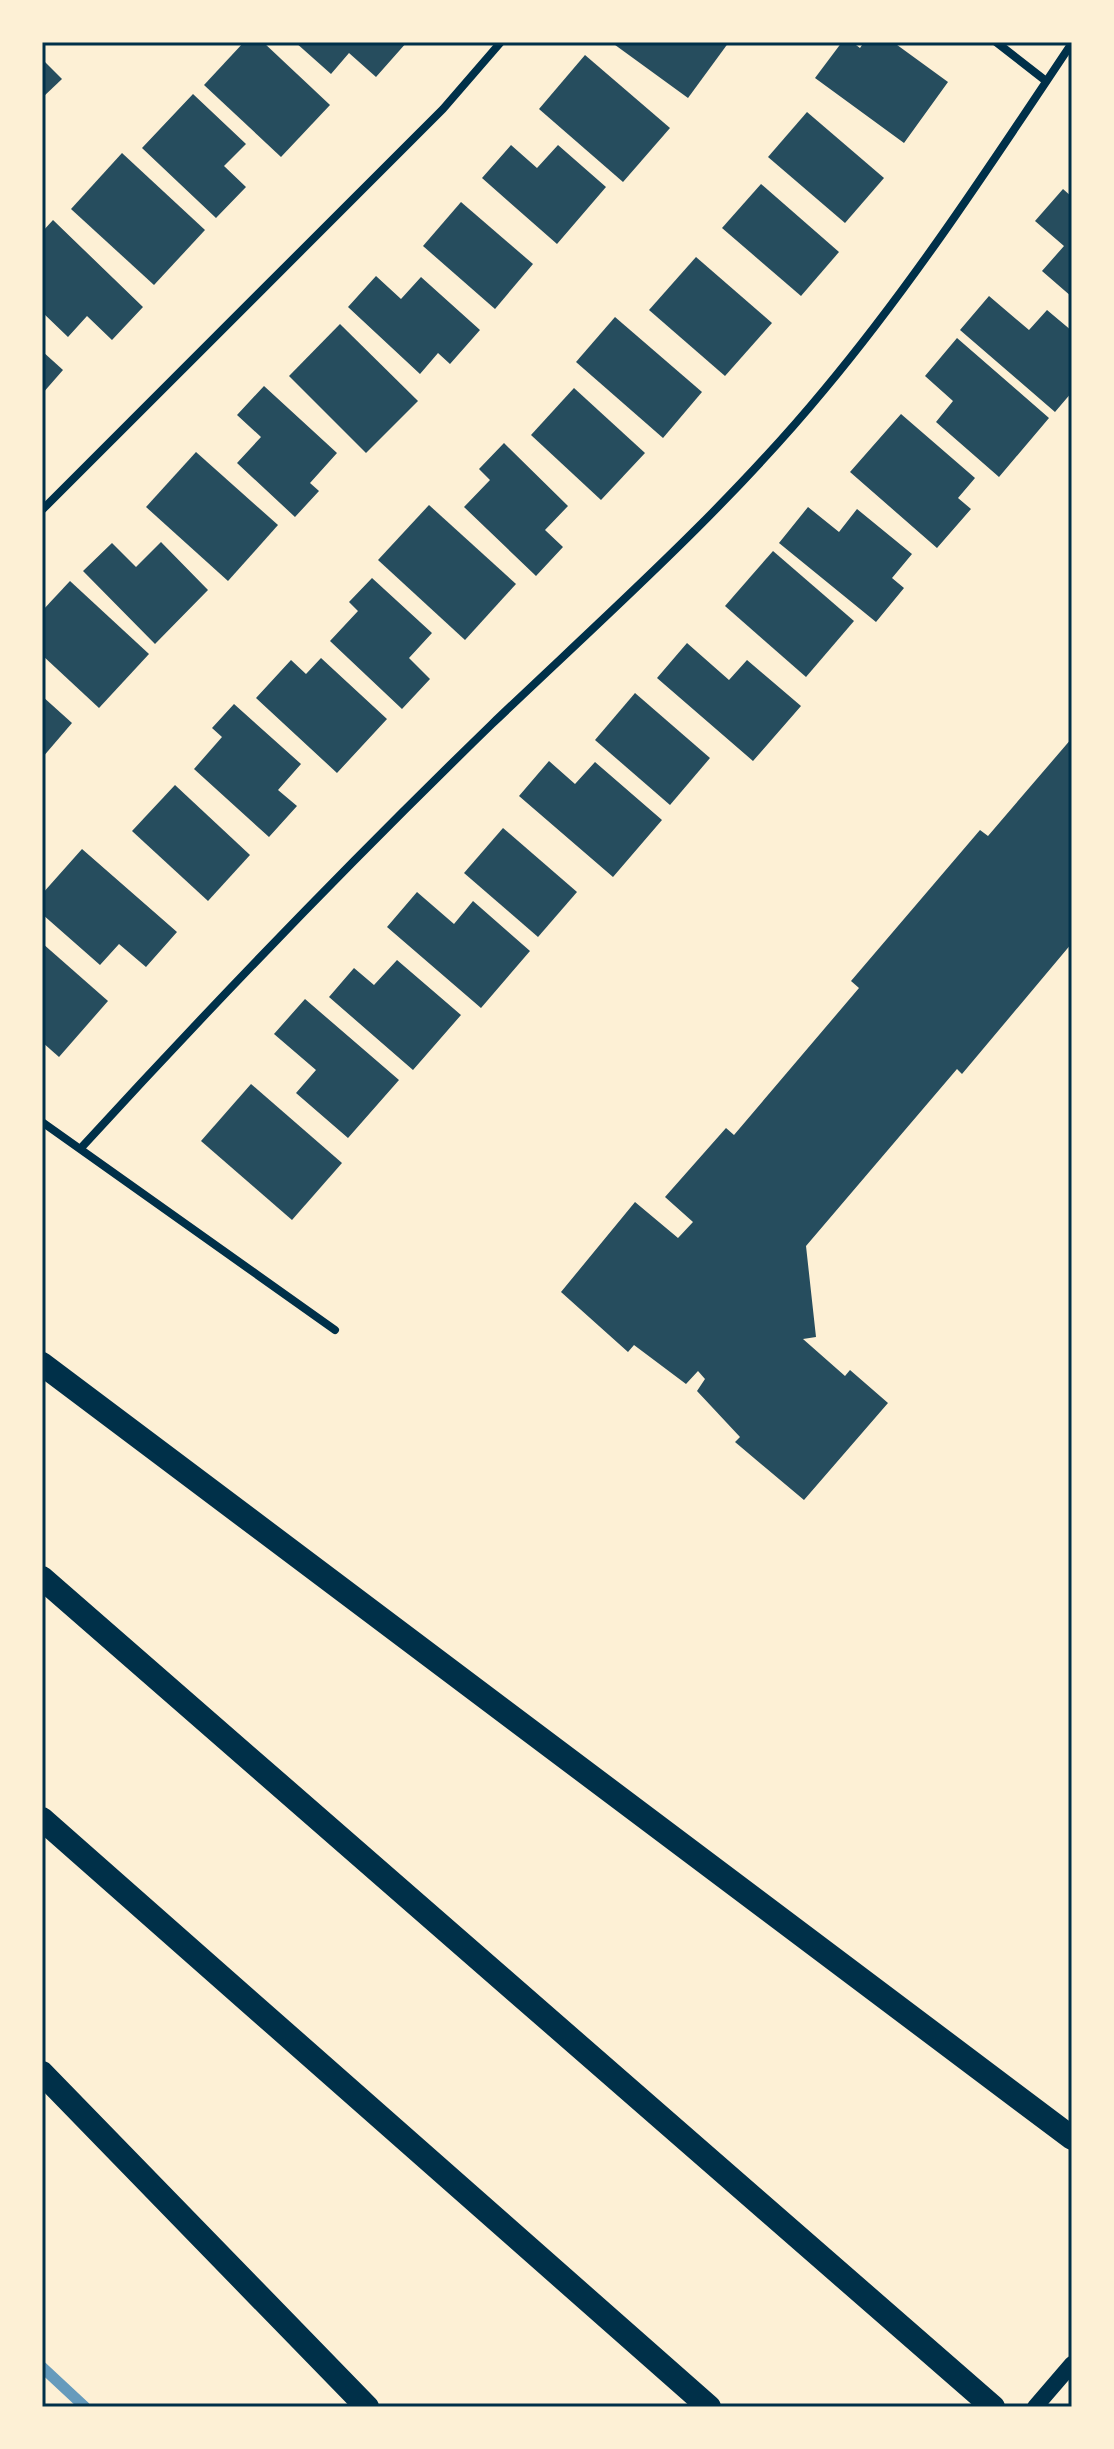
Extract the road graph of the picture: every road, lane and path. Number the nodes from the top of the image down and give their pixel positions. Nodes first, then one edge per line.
1 (501, 42) edge
2 (996, 42) edge
3 (1072, 43) edge
4 (1046, 81) junction
5 (42, 510) edge
6 (42, 1122) edge
7 (81, 1148) junction
8 (335, 1330) dead end
9 (42, 1364) edge
10 (42, 1578) edge
11 (42, 1819) edge
12 (42, 2073) edge
13 (1072, 2138) edge
14 (1072, 2364) edge
15 (367, 2407) edge
16 (709, 2407) edge
17 (993, 2407) edge
18 (1035, 2407) edge

1 - 5 street
2 - 4 street
3 - 4 street
4 - 7 street
6 - 7 street
7 - 8 street
9 - 13 highway
10 - 17 highway
11 - 16 highway
12 - 15 highway
14 - 18 main road

